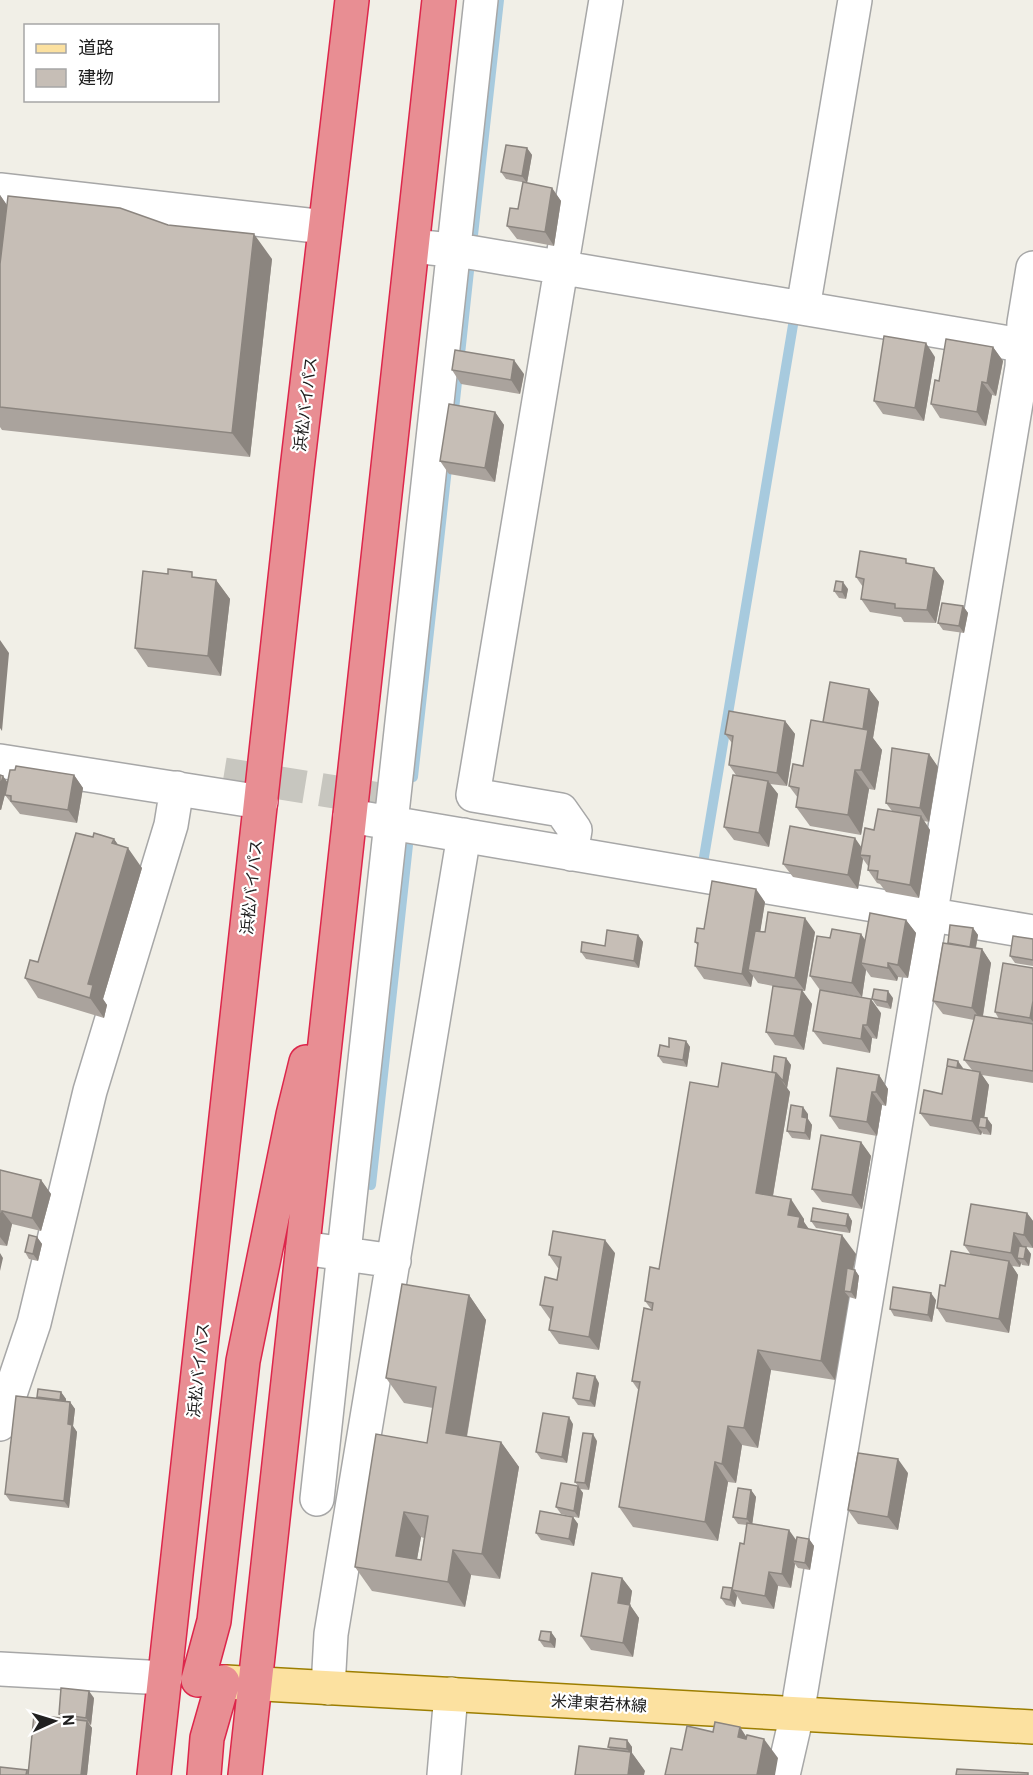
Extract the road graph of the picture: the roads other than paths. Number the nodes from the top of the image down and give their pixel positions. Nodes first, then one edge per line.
1 (352, 0) edge
2 (440, 0) edge
3 (481, 0) edge
4 (606, 0) edge
5 (855, 0) edge
6 (0, 190) edge
7 (325, 227) junction
8 (412, 246) junction
9 (454, 250) junction
10 (561, 267) junction
11 (1033, 268) edge
12 (803, 309) junction
13 (1028, 346) edge
14 (0, 761) edge
15 (87, 774) junction
16 (224, 774) tunnel mouth
17 (177, 789) junction
18 (261, 802) junction
19 (400, 814) junction
20 (350, 816) junction
21 (464, 836) junction
22 (560, 852) junction
23 (930, 914) junction
24 (1033, 932) edge
25 (335, 950) junction
26 (303, 1248) junction
27 (344, 1253) junction
28 (394, 1261) junction
29 (284, 1418) junction
30 (325, 1422) junction
31 (0, 1424) edge
32 (366, 1429) junction
33 (276, 1494) junction
34 (317, 1499) junction
35 (352, 1505) junction
36 (0, 1669) edge
37 (165, 1678) junction
38 (210, 1681) junction
39 (255, 1683) junction
40 (328, 1688) junction
41 (451, 1694) junction
42 (797, 1714) junction
43 (1033, 1727) edge
44 (154, 1775) edge
45 (204, 1775) edge
46 (245, 1775) edge
47 (444, 1775) edge
48 (783, 1775) edge

1 - 7 highway, 浜松バイパス
2 - 8 highway
3 - 9 street
4 - 10 street
5 - 12 street
6 - 7 street
7 - 18 highway, 浜松バイパス
8 - 9 street
8 - 20 highway
9 - 10 street
9 - 19 street
10 - 12 street
10 - 22 street
11 - 13 street
12 - 13 street
13 - 23 street
14 - 15 street
15 - 16 street
15 - 17 street
17 - 18 street
17 - 31 street
18 - 37 highway, 浜松バイパス
19 - 20 street
19 - 21 street
19 - 22 street
19 - 27 street
20 - 25 highway
21 - 22 street
21 - 28 street
22 - 23 street
23 - 24 street
23 - 42 street
25 - 26 highway
25 - 38 highway
26 - 27 street
26 - 29 highway
27 - 28 street
27 - 30 street
28 - 32 street
29 - 30 street
29 - 33 highway
30 - 32 street
30 - 34 street
32 - 35 street
33 - 34 street
33 - 39 highway
34 - 35 street
35 - 40 street
36 - 37 street
37 - 38 main road, 米津東若林線
37 - 44 highway, 浜松バイパス
38 - 39 main road, 米津東若林線
38 - 45 highway
39 - 40 main road, 米津東若林線
39 - 46 highway
40 - 41 main road, 米津東若林線
41 - 42 main road, 米津東若林線
41 - 47 street
42 - 43 main road, 米津東若林線
42 - 48 street

